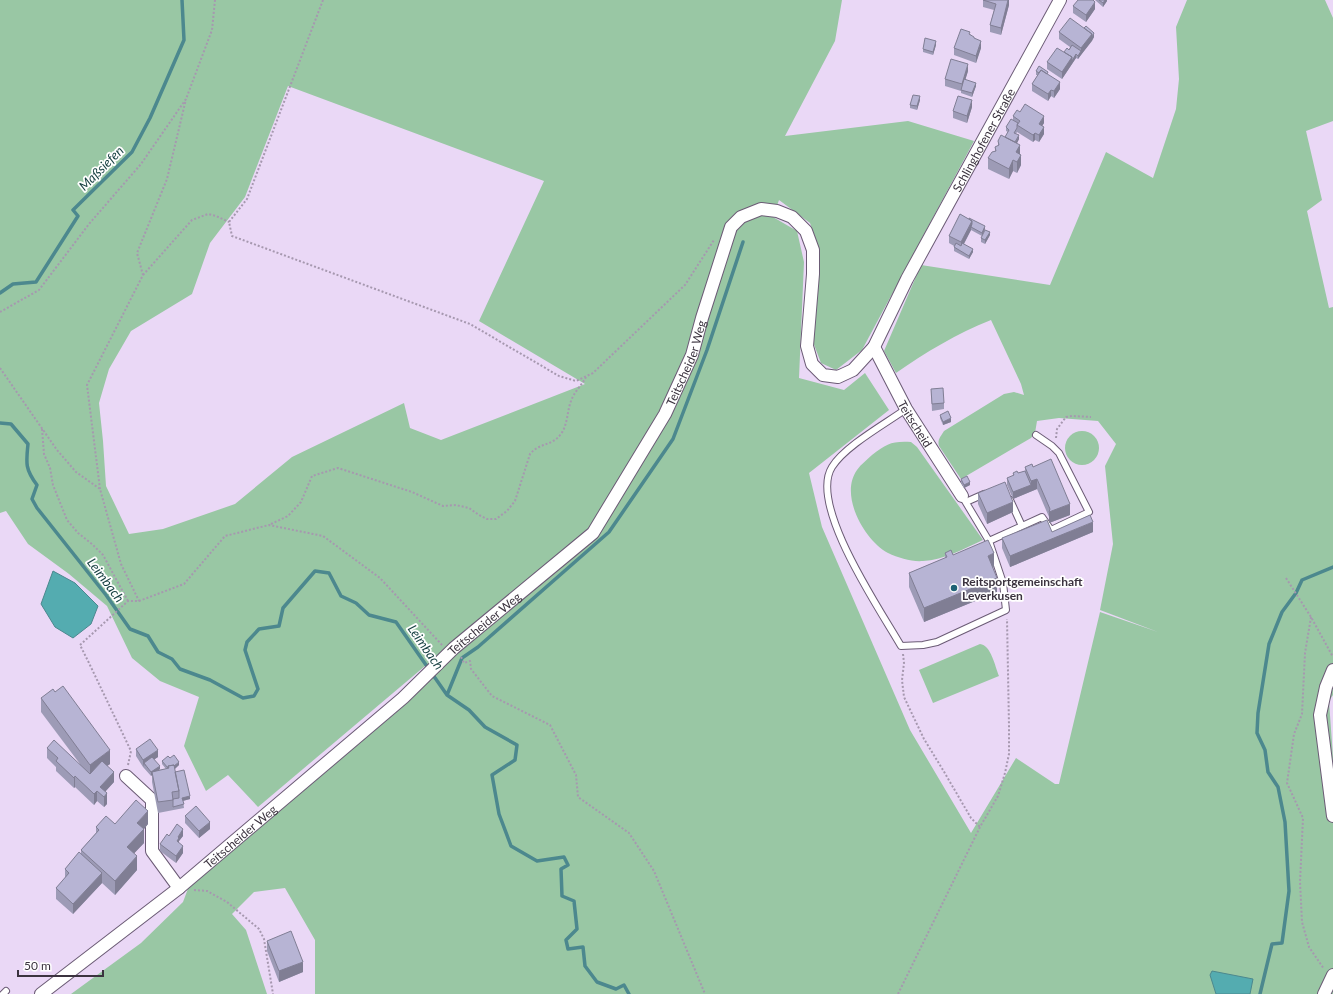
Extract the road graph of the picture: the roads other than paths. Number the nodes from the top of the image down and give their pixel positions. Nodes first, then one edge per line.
1 (1060, 0) edge
2 (777, 211) joint
3 (874, 346) junction
4 (906, 409) junction
5 (1036, 435) dead end
6 (991, 491) edge
7 (1007, 492) edge
8 (964, 499) junction
9 (1022, 526) junction
10 (989, 541) junction
11 (1333, 670) edge
12 (126, 776) road end
13 (1333, 816) edge
14 (179, 888) junction
15 (1332, 977) edge
16 (41, 994) edge
17 (1324, 994) edge

1 - 3 street, Schlinghofener Straße
2 - 3 street, Schlinghofener Straße
2 - 14 street, Teitscheider Weg
3 - 4 street, Teitscheid
4 - 8 street, Teitscheid
4 - 10 lane
5 - 9 lane
6 - 8 lane
7 - 9 lane
8 - 10 lane
9 - 10 lane
11 - 13 street
12 - 14 street
14 - 16 street, Teitscheider Weg
15 - 17 street

